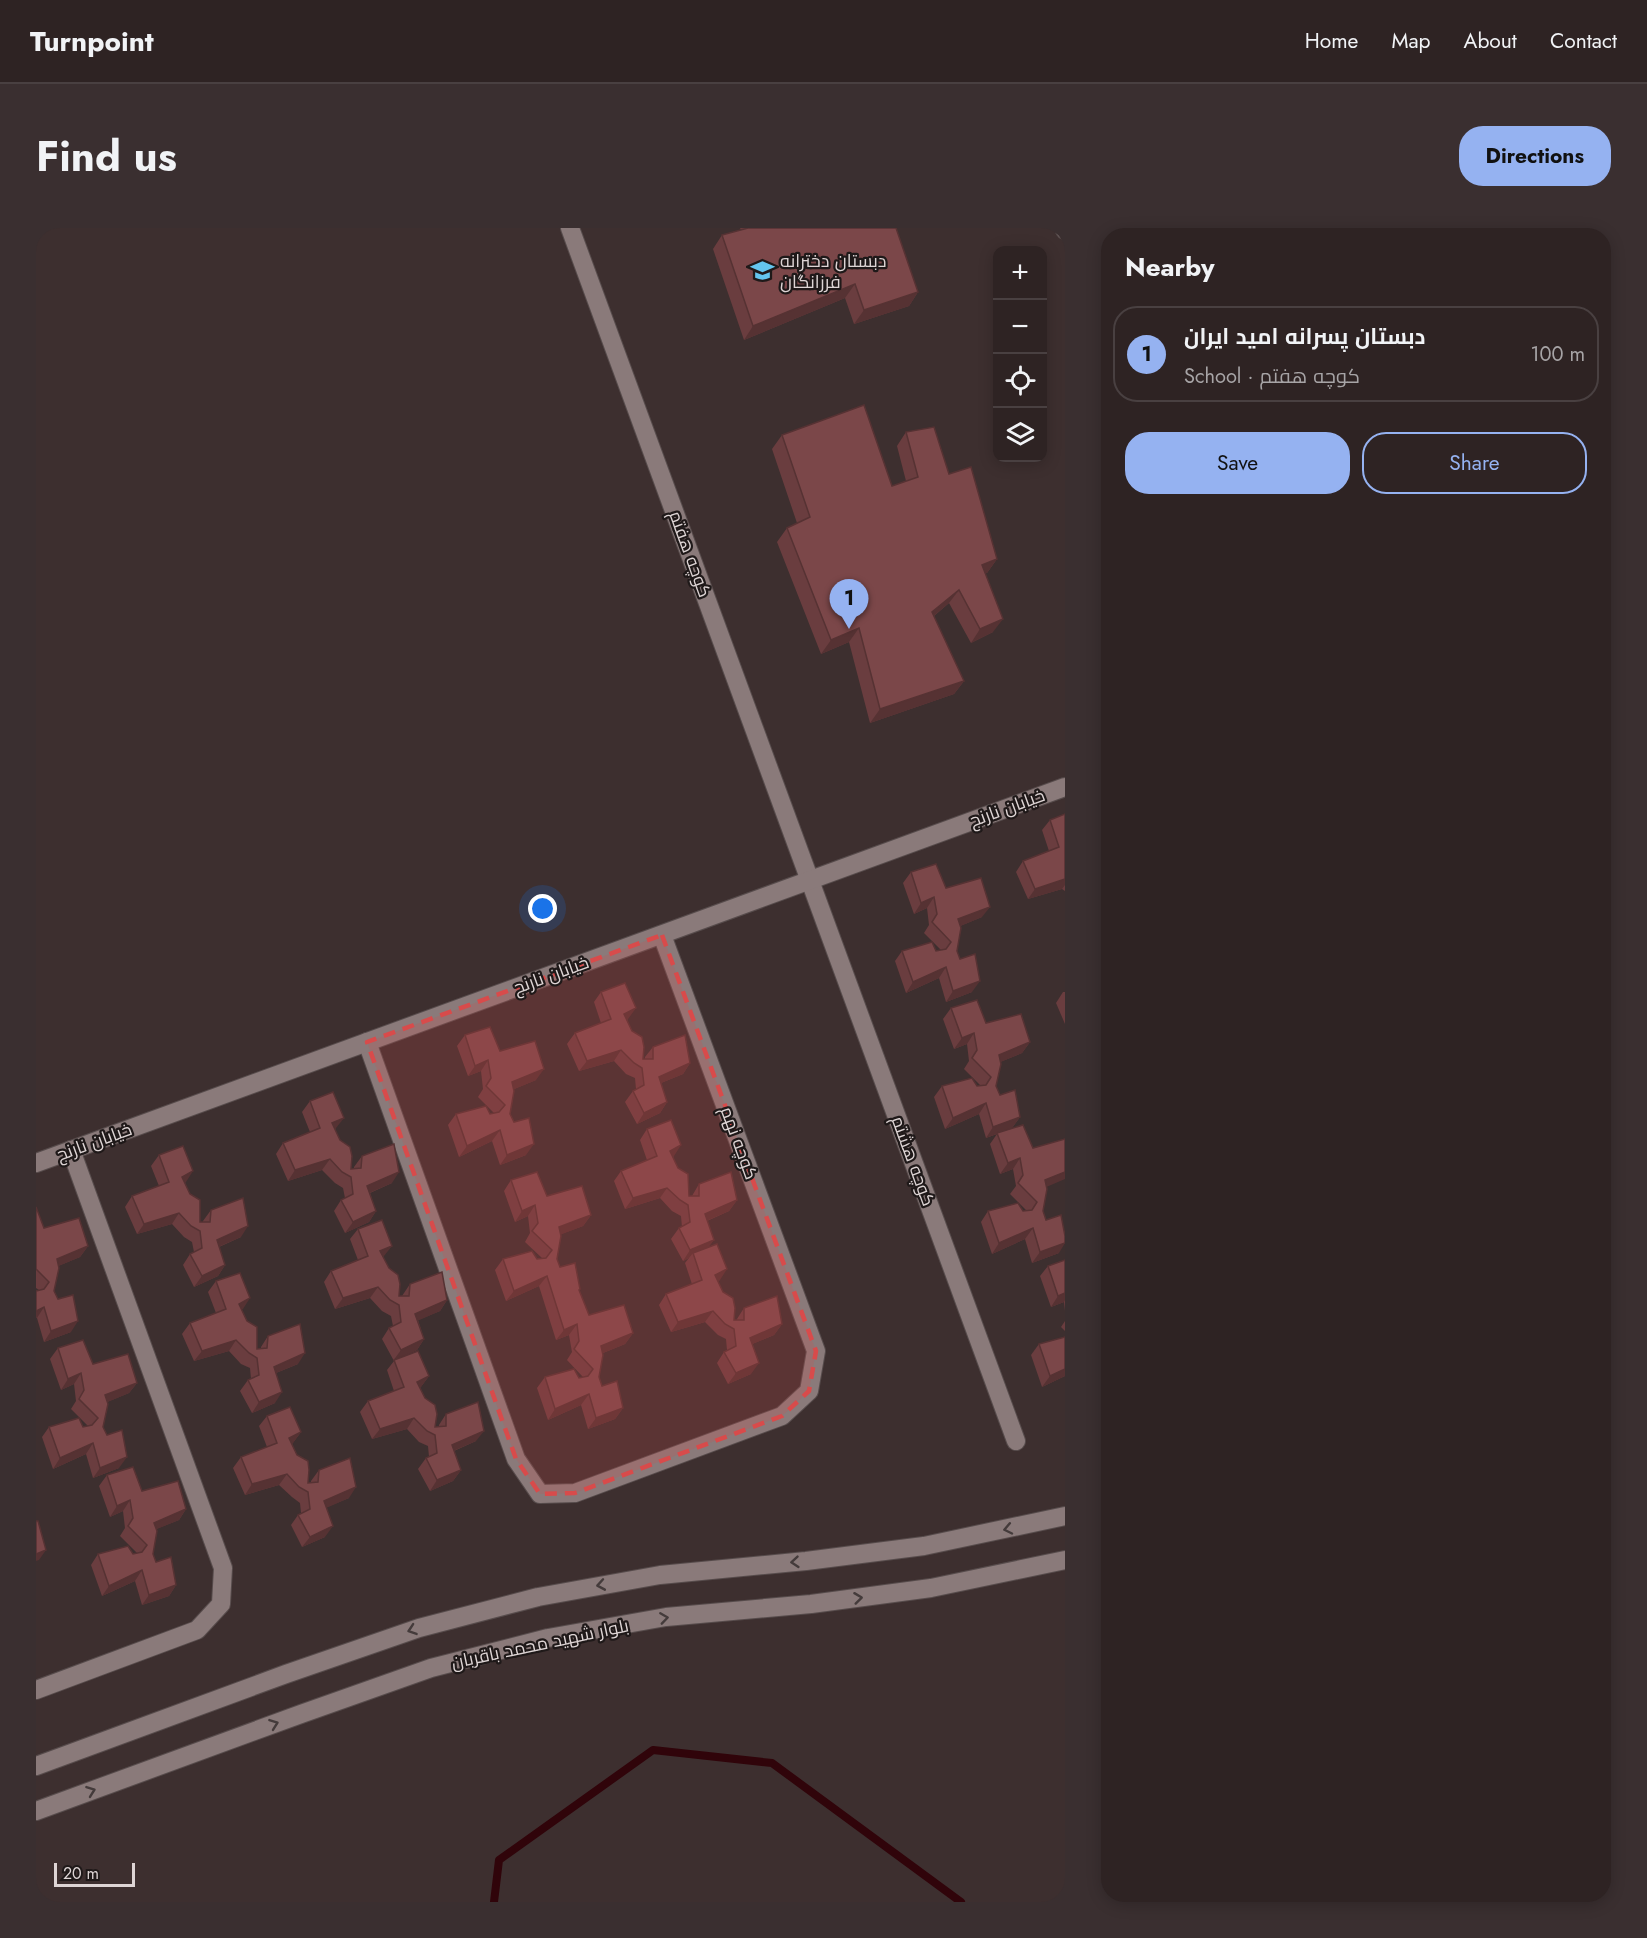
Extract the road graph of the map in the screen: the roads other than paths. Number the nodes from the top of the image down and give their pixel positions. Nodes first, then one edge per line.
1 (570, 228) edge
2 (1065, 787) edge
3 (810, 880) junction
4 (662, 935) junction
5 (367, 1042) junction
6 (71, 1150) junction
7 (36, 1163) edge
8 (1016, 1441) dead end
9 (1065, 1516) edge
10 (1065, 1560) edge
11 (36, 1690) edge
12 (36, 1766) edge
13 (36, 1811) edge

1 - 3 street, کوچه هفتم
2 - 3 street, خیابان نارنج
3 - 4 street, خیابان نارنج
3 - 8 street, کوچه هشتم
4 - 5 street, خیابان نارنج
4 - 5 street, کوچه نهم
5 - 6 street, خیابان نارنج
6 - 7 street, خیابان نارنج
6 - 11 street
9 -> 12 street
13 -> 10 street, بلوار شهید محمد باقربان

